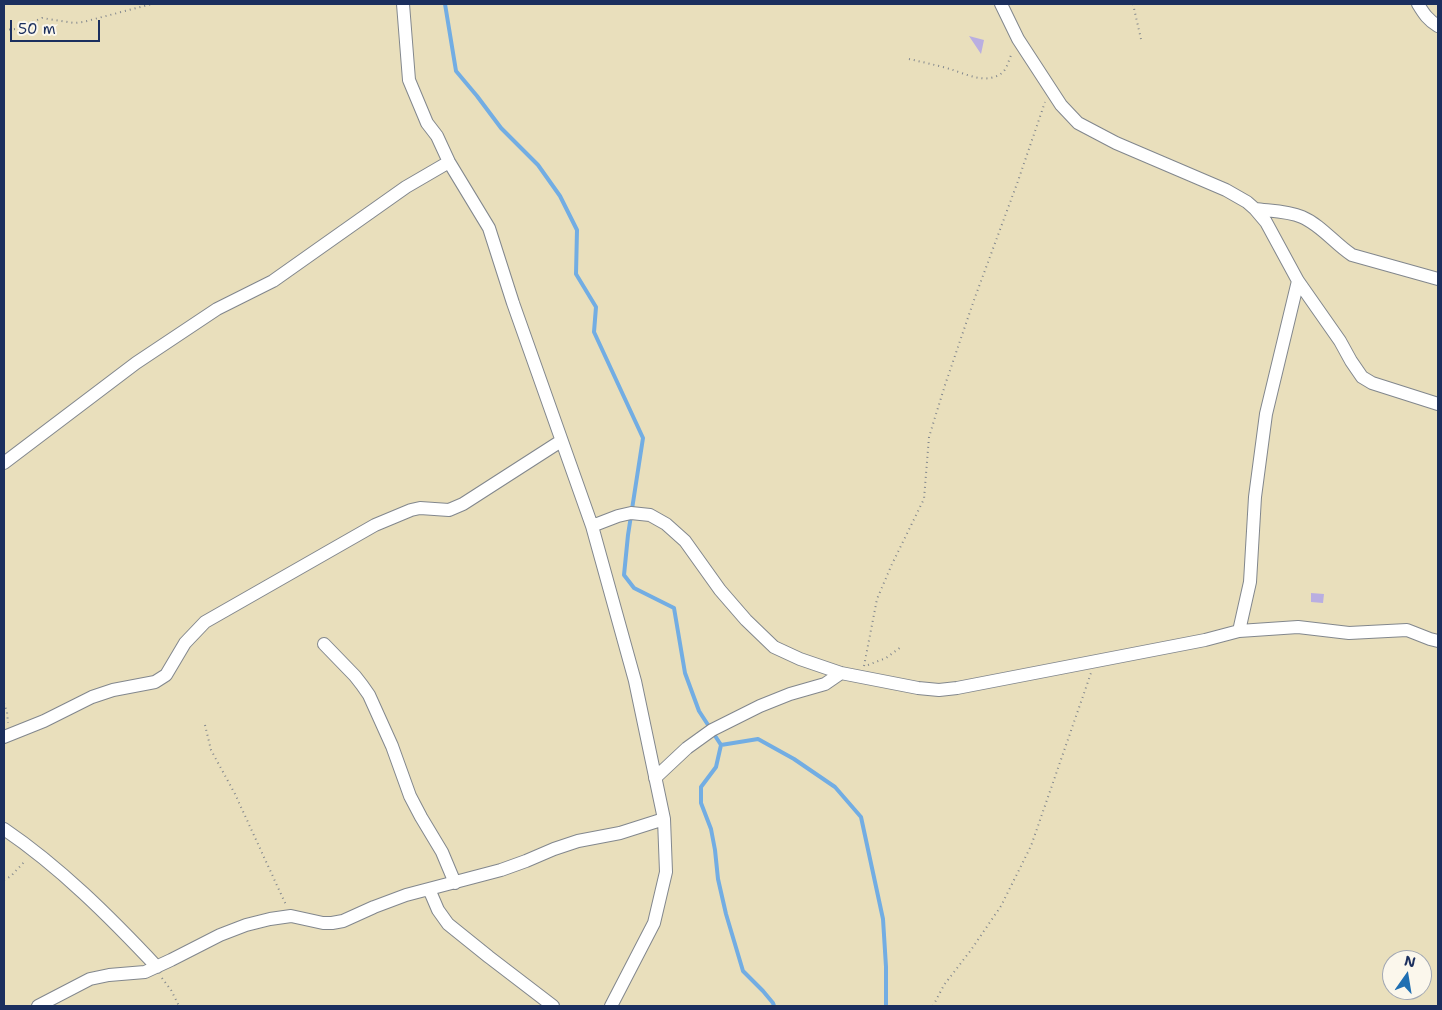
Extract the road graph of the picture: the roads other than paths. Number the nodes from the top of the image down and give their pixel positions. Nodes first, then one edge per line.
1 (404, 4) edge
2 (1002, 4) edge
3 (1418, 4) edge
4 (1438, 26) edge
5 (449, 162) junction
6 (1255, 209) junction
7 (1438, 280) edge
8 (1298, 282) junction
9 (1438, 404) edge
10 (561, 441) junction
11 (4, 463) edge
12 (592, 526) junction
13 (1239, 631) junction
14 (1438, 641) edge
15 (324, 644) dead end
16 (841, 673) junction
17 (6, 736) edge
18 (655, 778) junction
19 (664, 819) junction
20 (4, 828) edge
21 (454, 883) junction
22 (429, 889) junction
23 (156, 967) junction
24 (38, 1006) edge
25 (553, 1006) edge
26 (610, 1006) edge

1 - 5 street
2 - 6 street
3 - 4 street
5 - 10 street
5 - 11 street
6 - 7 street
6 - 8 street
8 - 9 street
8 - 13 street
10 - 12 street
10 - 17 street
12 - 16 street
12 - 18 street
13 - 14 street
13 - 16 street
15 - 21 street
16 - 18 street
18 - 19 street
19 - 21 street
19 - 26 street
20 - 23 street
21 - 22 street
22 - 23 street
22 - 25 street
23 - 24 street

